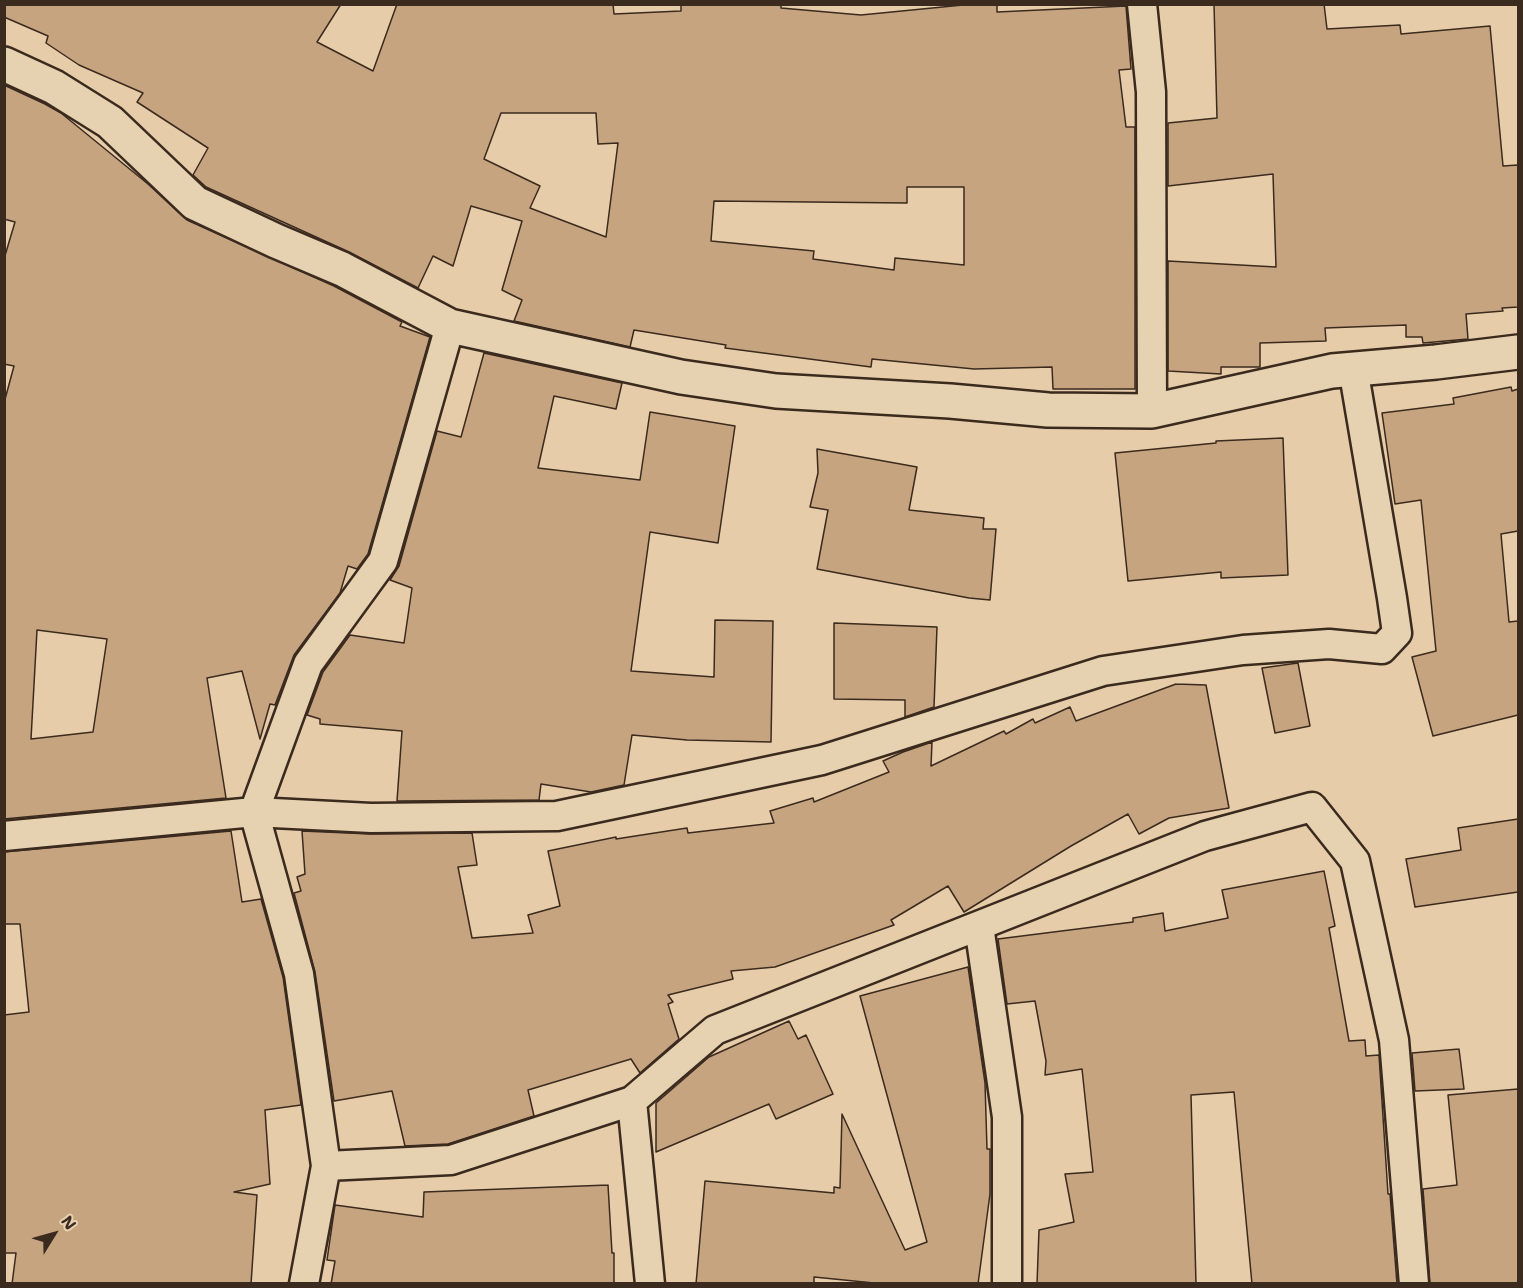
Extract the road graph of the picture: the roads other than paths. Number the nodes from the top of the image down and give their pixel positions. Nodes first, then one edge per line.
1 (1142, 4) edge
2 (4, 64) edge
3 (450, 326) junction
4 (1518, 352) edge
5 (1353, 368) junction
6 (1152, 411) junction
7 (254, 812) junction
8 (4, 836) edge
9 (979, 926) junction
10 (632, 1101) junction
11 (326, 1166) junction
12 (304, 1284) edge
13 (650, 1284) edge
14 (1007, 1284) edge
15 (1414, 1284) edge

1 - 6 street
2 - 3 street
3 - 6 street
3 - 7 street
4 - 5 street
5 - 6 street
5 - 7 street
7 - 8 street
7 - 11 street
9 - 10 street
9 - 14 street
9 - 15 street
10 - 11 street
10 - 13 street
11 - 12 street

